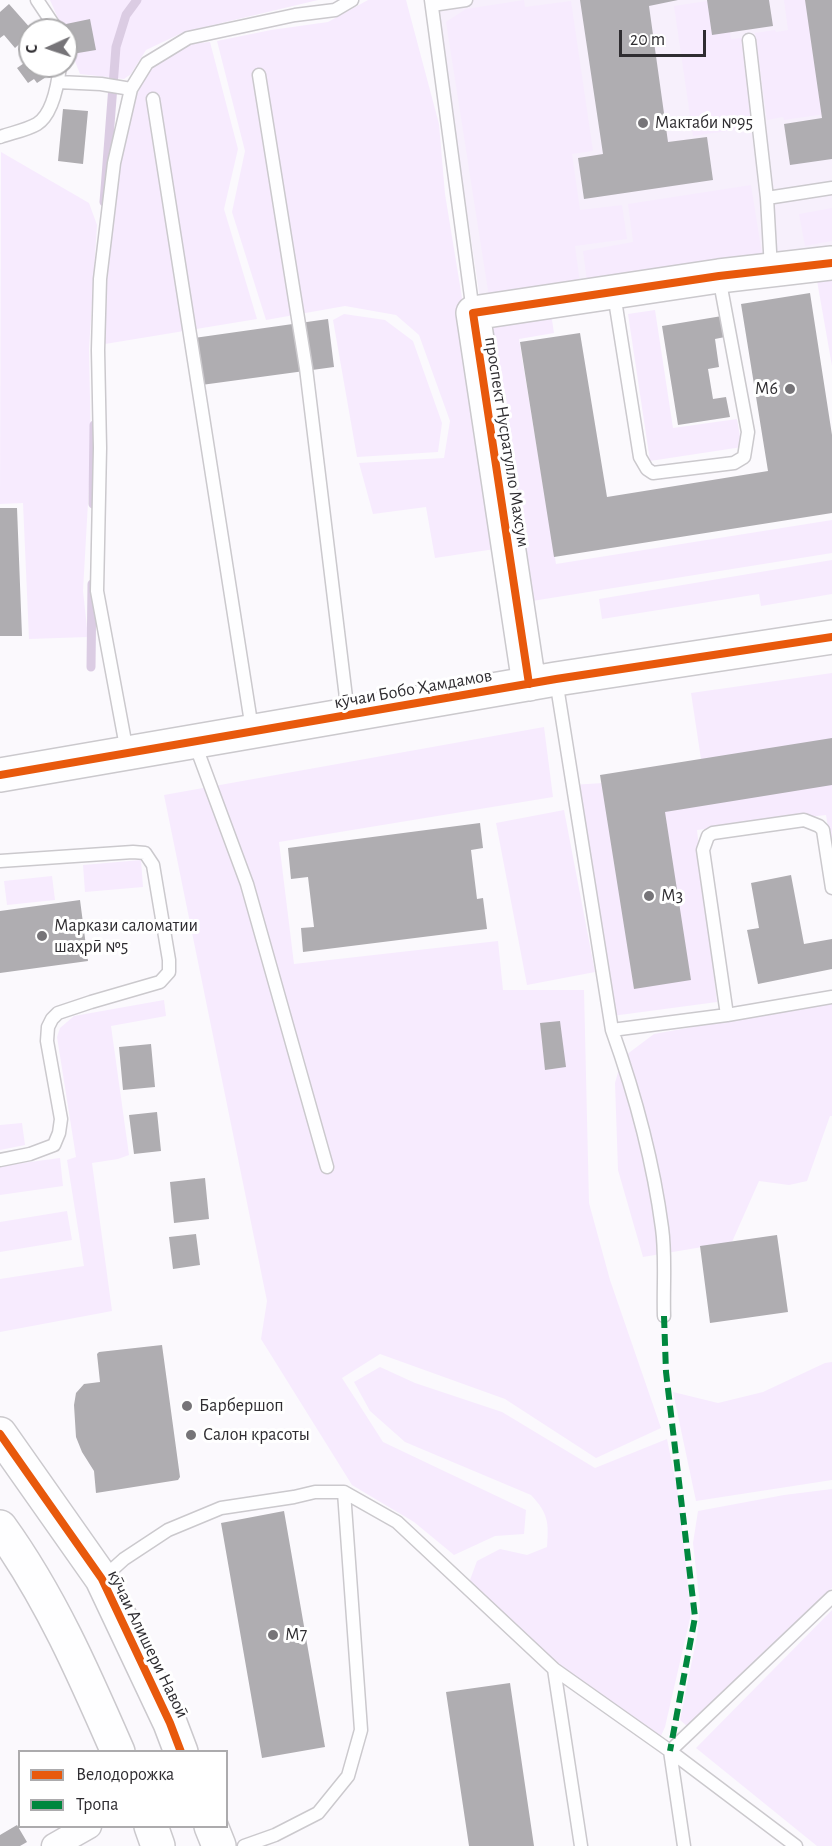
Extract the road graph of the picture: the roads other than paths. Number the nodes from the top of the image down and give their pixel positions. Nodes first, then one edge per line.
1 (37, 0) edge
2 (352, 0) edge
3 (466, 0) edge
4 (432, 3) edge
5 (49, 18) edge
6 (749, 40) dead end
7 (259, 75) dead end
8 (58, 78) edge
9 (58, 82) junction
10 (125, 88) junction
11 (153, 99) dead end
12 (0, 137) edge
13 (832, 188) edge
14 (767, 198) junction
15 (832, 263) edge
16 (771, 270) junction
17 (718, 276) junction
18 (614, 293) junction
19 (473, 313) junction
20 (832, 637) edge
21 (542, 682) junction
22 (348, 715) junction
23 (253, 732) junction
24 (194, 742) junction
25 (127, 753) junction
26 (0, 775) edge
27 (0, 861) edge
28 (832, 888) edge
29 (832, 997) edge
30 (727, 1015) junction
31 (612, 1030) junction
32 (0, 1160) edge
33 (327, 1167) dead end
34 (664, 1316) dead end
35 (0, 1434) edge
36 (344, 1492) junction
37 (0, 1527) edge
38 (102, 1579) junction
39 (832, 1597) edge
40 (554, 1669) junction
41 (117, 1750) edge
42 (180, 1750) edge
43 (670, 1751) junction
44 (87, 1828) edge
45 (151, 1828) edge
46 (211, 1828) edge
47 (54, 1846) edge
48 (158, 1846) edge
49 (219, 1846) edge
50 (244, 1846) edge
51 (581, 1846) edge
52 (684, 1846) edge
53 (796, 1846) edge

1 - 5 lane
2 - 10 lane
3 - 4 lane
4 - 19 lane
6 - 14 lane
7 - 22 lane
8 - 9 lane
9 - 10 lane
9 - 12 lane
10 - 25 lane
11 - 23 lane
13 - 14 lane
14 - 16 lane
15 - 16 street, проспект Нусратулло Махсум
16 - 17 street, проспект Нусратулло Махсум
17 - 18 street, проспект Нусратулло Махсум
17 - 18 lane
18 - 19 street, проспект Нусратулло Махсум
19 - 21 street, проспект Нусратулло Махсум
20 - 21 street, кӯчаи Бобо Ҳамдамов
21 - 22 street, кӯчаи Бобо Ҳамдамов
21 - 31 lane
22 - 23 street, кӯчаи Бобо Ҳамдамов
23 - 24 street, кӯчаи Бобо Ҳамдамов
24 - 25 street, кӯчаи Бобо Ҳамдамов
24 - 33 lane
25 - 26 street, кӯчаи Бобо Ҳамдамов
27 - 32 lane
28 - 30 lane
29 - 30 lane
30 - 31 lane
31 - 34 lane
35 - 38 street, кӯчаи Алишери Навоӣ
36 - 38 lane
36 - 40 lane
36 - 50 lane
37 - 41 street
38 - 42 street, кӯчаи Алишери Навоӣ
39 - 43 lane
40 - 43 lane
40 - 51 lane
43 - 52 lane
43 - 53 lane
44 - 47 street
45 - 48 street
46 - 49 street

